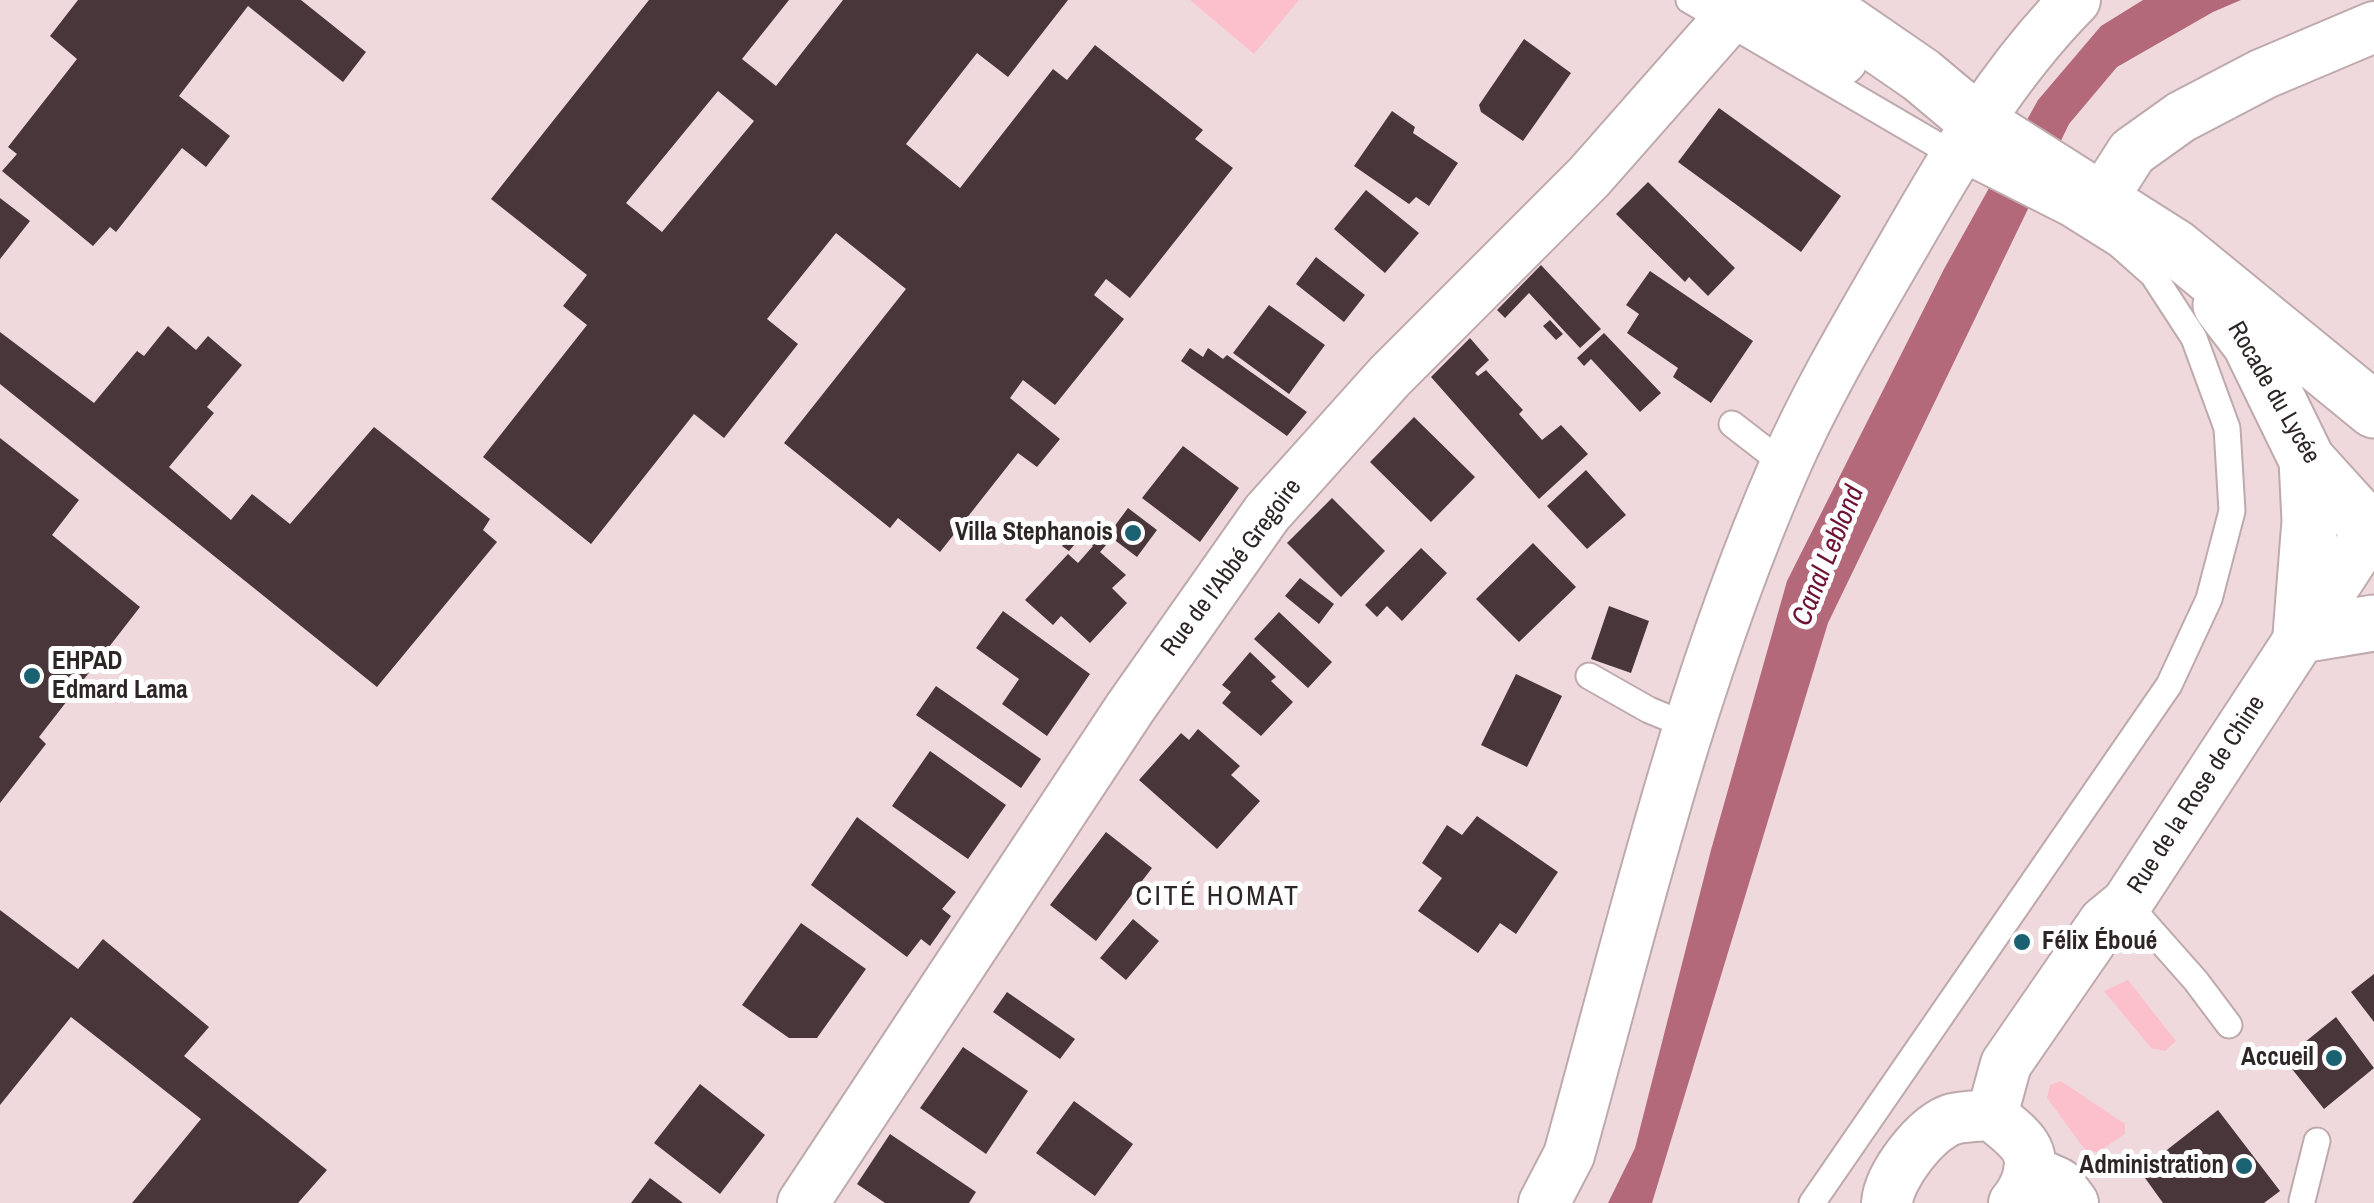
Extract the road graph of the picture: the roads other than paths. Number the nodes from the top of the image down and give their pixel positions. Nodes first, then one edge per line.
1 (1781, 0) edge
2 (1812, 0) edge
3 (2075, 0) edge
4 (1728, 6) edge
5 (2374, 28) edge
6 (1921, 76) junction
7 (1968, 147) junction
8 (2081, 197) junction
9 (2176, 248) junction
10 (2368, 416) edge
11 (1732, 424) dead end
12 (2307, 460) junction
13 (1785, 465) junction
14 (2373, 530) edge
15 (2374, 622) edge
16 (2301, 634) junction
17 (1588, 676) dead end
18 (1688, 726) junction
19 (2126, 903) junction
20 (2229, 1024) dead end
21 (1992, 1114) junction
22 (2317, 1141) dead end
23 (2022, 1186) edge
24 (2302, 1202) edge
25 (803, 1203) edge
26 (1544, 1203) edge
27 (1812, 1203) edge
28 (1887, 1203) edge
29 (2073, 1203) edge

1 - 6 main road
2 - 6 main road, Rocade du Lycée
3 - 7 street
4 - 7 main road, Rocade du Lycée
4 - 25 street, Rue de l'Abbé Gregoire
5 - 8 street
6 - 7 main road, Rocade du Lycée
7 - 8 main road, Rocade du Lycée
7 - 13 street
8 - 9 main road, Rocade du Lycée
8 - 27 lane
9 - 10 main road, Rocade du Lycée
9 - 12 main road, Rocade du Lycée
11 - 13 lane
12 - 14 main road, Rocade du Lycée
12 - 16 main road
13 - 18 street
14 - 16 street, Rue de la Rose de Chine
15 - 16 main road
16 - 19 street, Rue de la Rose de Chine
17 - 18 lane
18 - 26 street
19 - 20 lane
19 - 21 street, Rue de la Rose de Chine
21 - 23 street
21 - 28 street
22 - 24 lane
23 - 29 street

